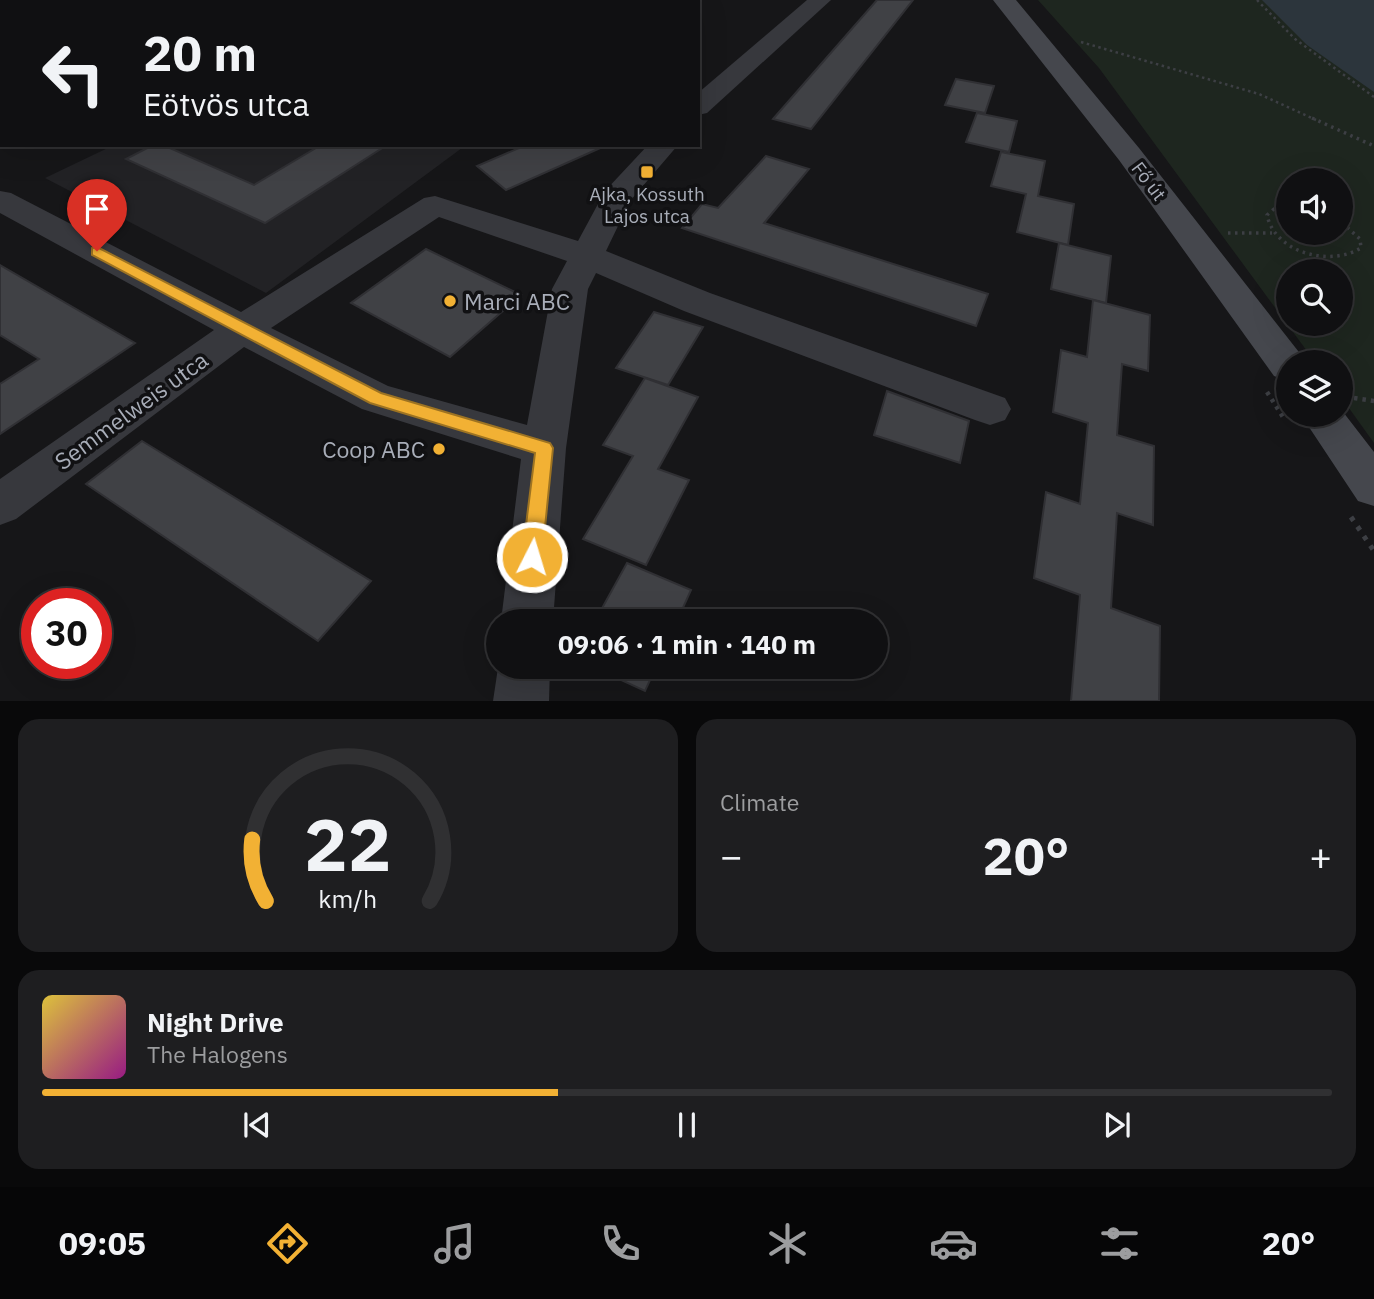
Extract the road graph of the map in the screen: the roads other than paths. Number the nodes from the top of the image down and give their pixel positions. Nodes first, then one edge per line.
1 (820, 0) edge
2 (1004, 0) edge
3 (700, 105) edge
4 (662, 147) edge
5 (0, 200) edge
6 (587, 256) junction
7 (242, 329) junction
8 (1276, 350) edge
9 (990, 409) dead end
10 (1331, 427) edge
11 (544, 448) junction
12 (1374, 487) edge
13 (0, 505) edge
14 (528, 609) edge
15 (522, 679) edge
16 (521, 701) edge

1 - 3 street
2 - 8 main road, Fő út
4 - 6 street
5 - 7 street
6 - 7 street, Semmelweis utca
6 - 9 street
6 - 11 street
7 - 11 street
7 - 13 street, Semmelweis utca
10 - 12 main road
11 - 14 street
15 - 16 street

